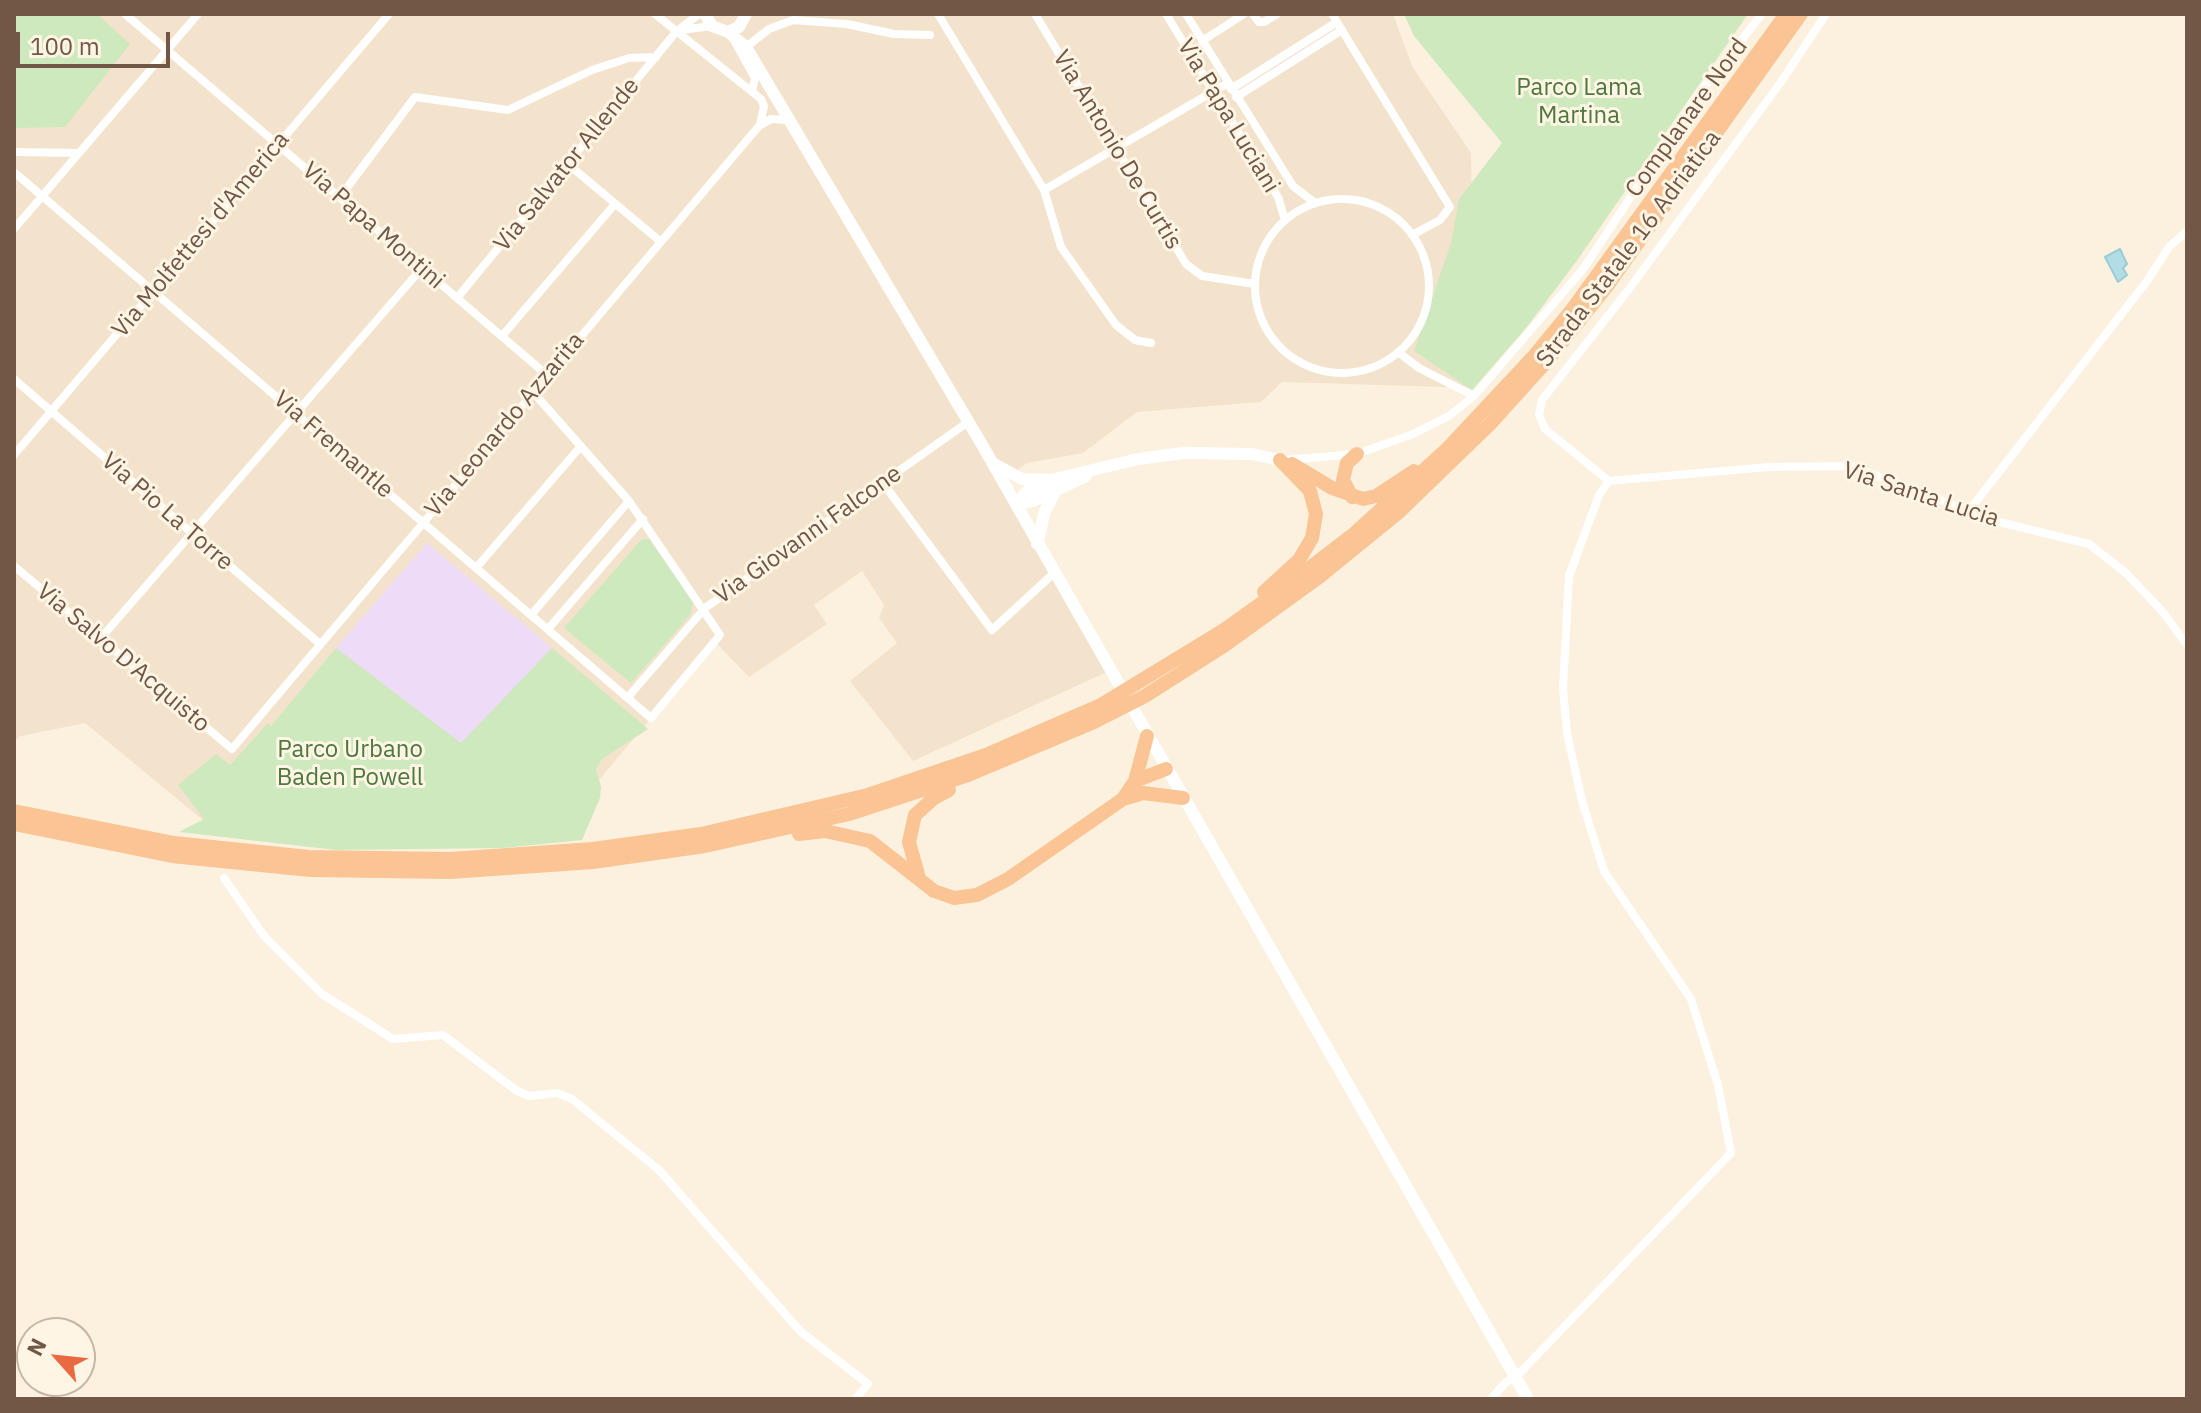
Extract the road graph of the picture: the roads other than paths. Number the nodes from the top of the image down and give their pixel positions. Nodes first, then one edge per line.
1 (125, 14) edge
2 (198, 14) edge
3 (389, 14) edge
4 (655, 14) edge
5 (699, 14) edge
6 (841, 14) edge
7 (938, 14) edge
8 (1035, 14) edge
9 (1166, 14) edge
10 (1186, 14) edge
11 (1244, 14) edge
12 (1253, 14) edge
13 (1277, 14) edge
14 (1762, 14) edge
15 (1786, 14) edge
16 (1801, 14) edge
17 (1826, 14) edge
18 (745, 18) edge
19 (709, 20) edge
20 (1337, 22) edge
21 (847, 24) junction
22 (676, 32) junction
23 (730, 34) junction
24 (930, 35) dead end
25 (1202, 41) junction
26 (746, 47) junction
27 (167, 50) junction
28 (656, 57) junction
29 (1232, 90) junction
30 (752, 91) junction
31 (1213, 92) junction
32 (788, 120) junction
33 (759, 126) junction
34 (278, 145) junction
35 (1117, 148) junction
36 (14, 152) edge
37 (79, 153) junction
38 (568, 164) junction
39 (14, 172) edge
40 (1044, 190) junction
41 (42, 196) junction
42 (340, 197) junction
43 (1315, 203) junction
44 (615, 204) junction
45 (1285, 220) junction
46 (14, 229) edge
47 (2187, 231) edge
48 (1412, 235) junction
49 (661, 242) junction
50 (422, 268) junction
51 (1255, 284) junction
52 (153, 291) junction
53 (457, 298) junction
54 (502, 336) junction
55 (1151, 343) dead end
56 (1398, 352) junction
57 (547, 375) junction
58 (14, 379) edge
59 (533, 392) junction
60 (1474, 396) junction
61 (51, 411) junction
62 (296, 414) junction
63 (968, 422) junction
64 (581, 446) junction
65 (1447, 449) junction
66 (1357, 454) junction
67 (14, 455) edge
68 (1280, 460) junction
69 (992, 462) junction
70 (1609, 481) junction
71 (883, 483) junction
72 (1053, 486) junction
73 (1352, 498) junction
74 (629, 501) junction
75 (1016, 504) junction
76 (1968, 512) junction
77 (643, 519) junction
78 (423, 522) junction
79 (192, 533) junction
80 (1037, 544) junction
81 (14, 566) edge
82 (476, 568) junction
83 (1054, 573) junction
84 (705, 608) junction
85 (531, 615) junction
86 (548, 629) junction
87 (1224, 630) junction
88 (100, 639) junction
89 (320, 644) junction
90 (2187, 645) edge
91 (1142, 690) junction
92 (628, 697) junction
93 (1104, 711) junction
94 (1147, 736) junction
95 (232, 749) joint
96 (1025, 752) junction
97 (1166, 769) junction
98 (1139, 787) junction
99 (1183, 798) junction
100 (14, 811) edge
101 (14, 824) edge
102 (731, 841) junction
103 (224, 878) dead end
104 (919, 879) junction
105 (1515, 1378) junction
106 (855, 1399) edge
107 (1491, 1399) edge
108 (1528, 1399) edge

1 - 27 street, Via Papa Montini
2 - 27 street
3 - 34 street, Via Molfettesi d'America
4 - 22 street
5 - 22 street, Via Salvator Allende
6 - 21 street
7 - 40 street
8 - 35 street, Via Antonio De Curtis
9 - 31 street, Via Papa Luciani
10 - 25 street, Via Papa Luciani
11 - 25 street
12 - 13 street
14 - 60 street, Complanare Nord
15 - 65 highway, Strada Statale 16 Adriatica
16 - 91 highway, Strada Statale 16 Adriatica
17 - 70 street
18 - 23 main road
18 - 26 main road
19 - 22 street
19 - 23 main road
20 - 29 street
20 - 48 street
21 - 24 street
21 - 26 street
22 - 28 street, Via Salvator Allende
22 - 30 street
23 - 26 main road
23 - 30 street
25 - 29 street, Via Papa Luciani
26 - 32 main road
27 - 34 street, Via Papa Montini
27 - 37 street
28 - 38 street, Via Salvator Allende
28 - 42 street
29 - 31 street
29 - 43 street, Via Papa Luciani
30 - 33 street
31 - 35 street
31 - 45 street, Via Papa Luciani
32 - 33 street
32 - 63 main road
33 - 49 street, Via Leonardo Azzarita
34 - 42 street, Via Papa Montini
34 - 52 street, Via Molfettesi d'America
35 - 40 street
35 - 51 street, Via Antonio De Curtis
36 - 37 street
37 - 41 street
38 - 44 street
38 - 53 street, Via Salvator Allende
39 - 41 street, Via Fremantle
40 - 55 street
41 - 46 street
41 - 52 street, Via Fremantle
42 - 50 street, Via Papa Montini
43 - 45 street
43 - 48 street
44 - 49 street
44 - 54 street
45 - 51 street
47 - 76 street
48 - 56 street
49 - 57 street, Via Leonardo Azzarita
50 - 53 street, Via Papa Montini
50 - 62 street
51 - 56 street
52 - 61 street, Via Molfettesi d'America
52 - 62 street, Via Fremantle
53 - 54 street, Via Papa Montini
54 - 57 street, Via Papa Montini
56 - 60 street
57 - 59 street, Via Leonardo Azzarita
58 - 61 street, Via Pio La Torre
59 - 64 street
59 - 78 street, Via Leonardo Azzarita
60 - 66 street, Complanare Nord
61 - 67 street, Via Molfettesi d'America
61 - 79 street, Via Pio La Torre
62 - 78 street, Via Fremantle
62 - 79 street
63 - 69 main road
63 - 71 street, Via Giovanni Falcone
64 - 74 street
64 - 82 street
65 - 73 highway
65 - 87 highway, Strada Statale 16 Adriatica
66 - 68 street, Complanare Nord
66 - 73 highway
68 - 72 main road
68 - 73 highway
68 - 87 highway
69 - 72 main road
69 - 75 main road
70 - 76 street, Via Santa Lucia
70 - 105 street
71 - 83 street
71 - 84 street, Via Giovanni Falcone
72 - 75 main road
72 - 80 main road
74 - 77 street
74 - 85 street
75 - 80 main road
76 - 90 street, Via Santa Lucia
77 - 84 street
77 - 86 street
78 - 82 street, Via Fremantle
78 - 89 street, Via Leonardo Azzarita
79 - 88 street
79 - 89 street, Via Pio La Torre
80 - 83 main road
81 - 88 street, Via Salvo D'Acquisto
82 - 85 street, Via Fremantle
83 - 94 main road
84 - 92 street, Via Giovanni Falcone
84 - 92 street, Via Fremantle
85 - 86 street, Via Fremantle
86 - 92 street, Via Fremantle
87 - 91 highway, Strada Statale 16 Adriatica
88 - 95 street, Via Salvo D'Acquisto
89 - 95 street, Via Leonardo Azzarita
91 - 93 highway, Strada Statale 16 Adriatica
93 - 96 highway, Strada Statale 16 Adriatica
93 - 100 highway, Strada Statale 16 Adriatica
94 - 97 main road
94 - 98 highway
96 - 102 highway, Strada Statale 16 Adriatica
96 - 104 highway
97 - 98 highway
97 - 99 main road
98 - 99 highway
98 - 104 highway
99 - 105 main road
101 - 102 highway, Strada Statale 16 Adriatica
102 - 104 highway
103 - 106 street
105 - 107 street
105 - 108 main road

